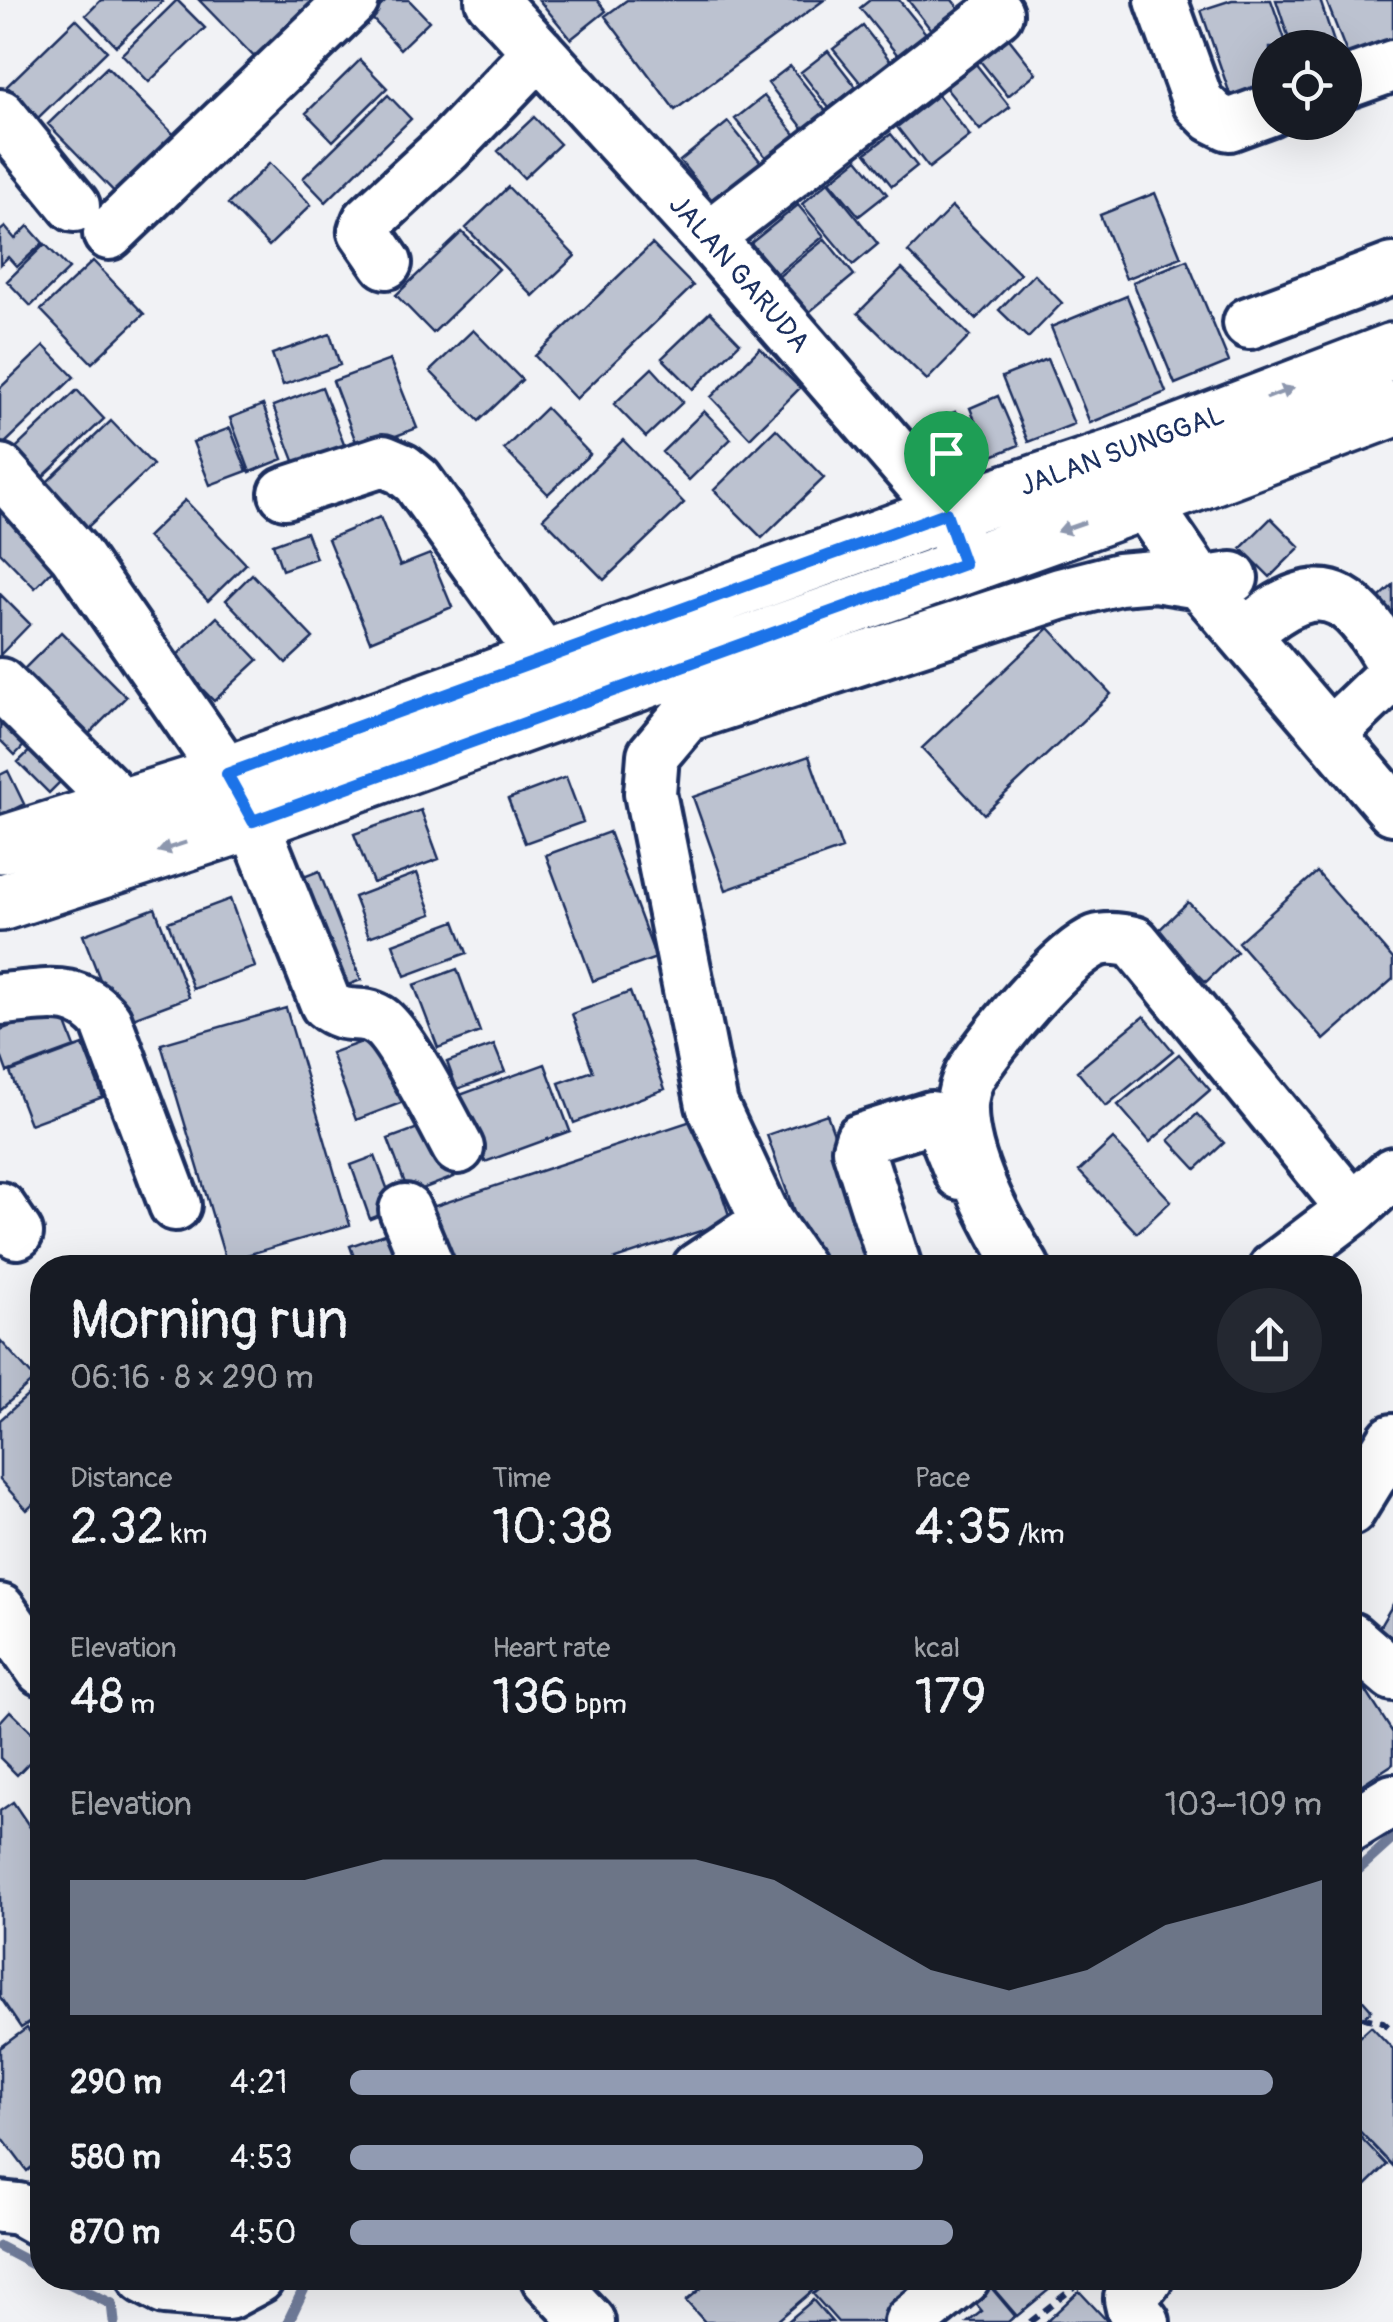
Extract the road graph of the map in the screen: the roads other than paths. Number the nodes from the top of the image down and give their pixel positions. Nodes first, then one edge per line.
1 (352, 0) edge
2 (492, 0) edge
3 (1161, 0) edge
4 (997, 13) dead end
5 (539, 52) junction
6 (1393, 66) edge
7 (1362, 77) edge
8 (0, 115) edge
9 (1252, 117) edge
10 (708, 237) junction
11 (386, 263) dead end
12 (1393, 269) edge
13 (1249, 323) dead end
14 (1393, 350) edge
15 (1393, 409) edge
16 (0, 470) edge
17 (1150, 471) junction
18 (285, 494) dead end
19 (946, 513) junction
20 (964, 564) junction
21 (1216, 581) junction
22 (1264, 619) junction
23 (545, 659) junction
24 (1393, 666) edge
25 (1393, 674) edge
26 (0, 684) edge
27 (1347, 718) junction
28 (1393, 769) edge
29 (227, 774) junction
30 (122, 804) junction
31 (1393, 809) edge
32 (253, 821) junction
33 (0, 845) edge
34 (0, 904) edge
35 (0, 1000) edge
36 (458, 1148) dead end
37 (1393, 1173) edge
38 (175, 1205) dead end
39 (1353, 1209) junction
40 (405, 1210) dead end
41 (767, 1222) junction
42 (424, 1255) edge
43 (718, 1255) edge
44 (790, 1255) edge
45 (892, 1255) edge
46 (992, 1255) edge
47 (1016, 1255) edge
48 (1291, 1255) edge
49 (1393, 1440) edge
50 (1362, 1490) edge
51 (0, 1610) edge
52 (1362, 1648) edge
53 (30, 1653) edge
54 (1393, 1675) edge
55 (1393, 1800) edge
56 (1362, 1819) edge
57 (0, 2207) edge
58 (30, 2216) edge
59 (177, 2290) edge
60 (236, 2290) edge
61 (558, 2290) edge
62 (949, 2290) edge
63 (1137, 2290) edge
64 (588, 2322) edge
65 (910, 2322) edge
66 (1144, 2322) edge

1 - 8 street
2 - 5 street, JALAN GARUDA
3 - 9 street
4 - 10 street
5 - 10 street, JALAN GARUDA
5 - 11 street
6 - 7 street
10 - 19 street, JALAN GARUDA
12 - 13 street
17 -> 14 main road, JALAN SUNGGAL
15 - 17 main road, JALAN SUNGGAL
16 - 29 street
17 - 19 main road, JALAN SUNGGAL
17 -> 20 main road, JALAN SUNGGAL
17 - 21 street
18 - 23 street
19 - 20 street, JALAN GARUDA
19 - 23 main road, JALAN SUNGGAL
20 - 32 main road, JALAN SUNGGAL
21 - 22 street
21 - 31 street
21 - 41 street
22 - 24 street
22 - 27 street
23 - 29 main road, JALAN SUNGGAL
25 - 27 street
26 - 30 street
27 - 28 street
29 - 30 main road, JALAN SUNGGAL
29 - 32 street
30 - 33 main road, JALAN SUNGGAL
32 -> 34 main road, JALAN SUNGGAL
32 - 36 street
35 - 38 street
37 - 39 street
39 - 47 street
39 - 48 street
40 - 42 street
41 - 43 street
41 - 44 street
45 - 46 street
49 - 50 street
51 - 53 street
52 - 54 street
55 - 56 street
57 - 58 street
59 - 60 street
61 - 64 street
62 - 65 street
63 - 66 street

